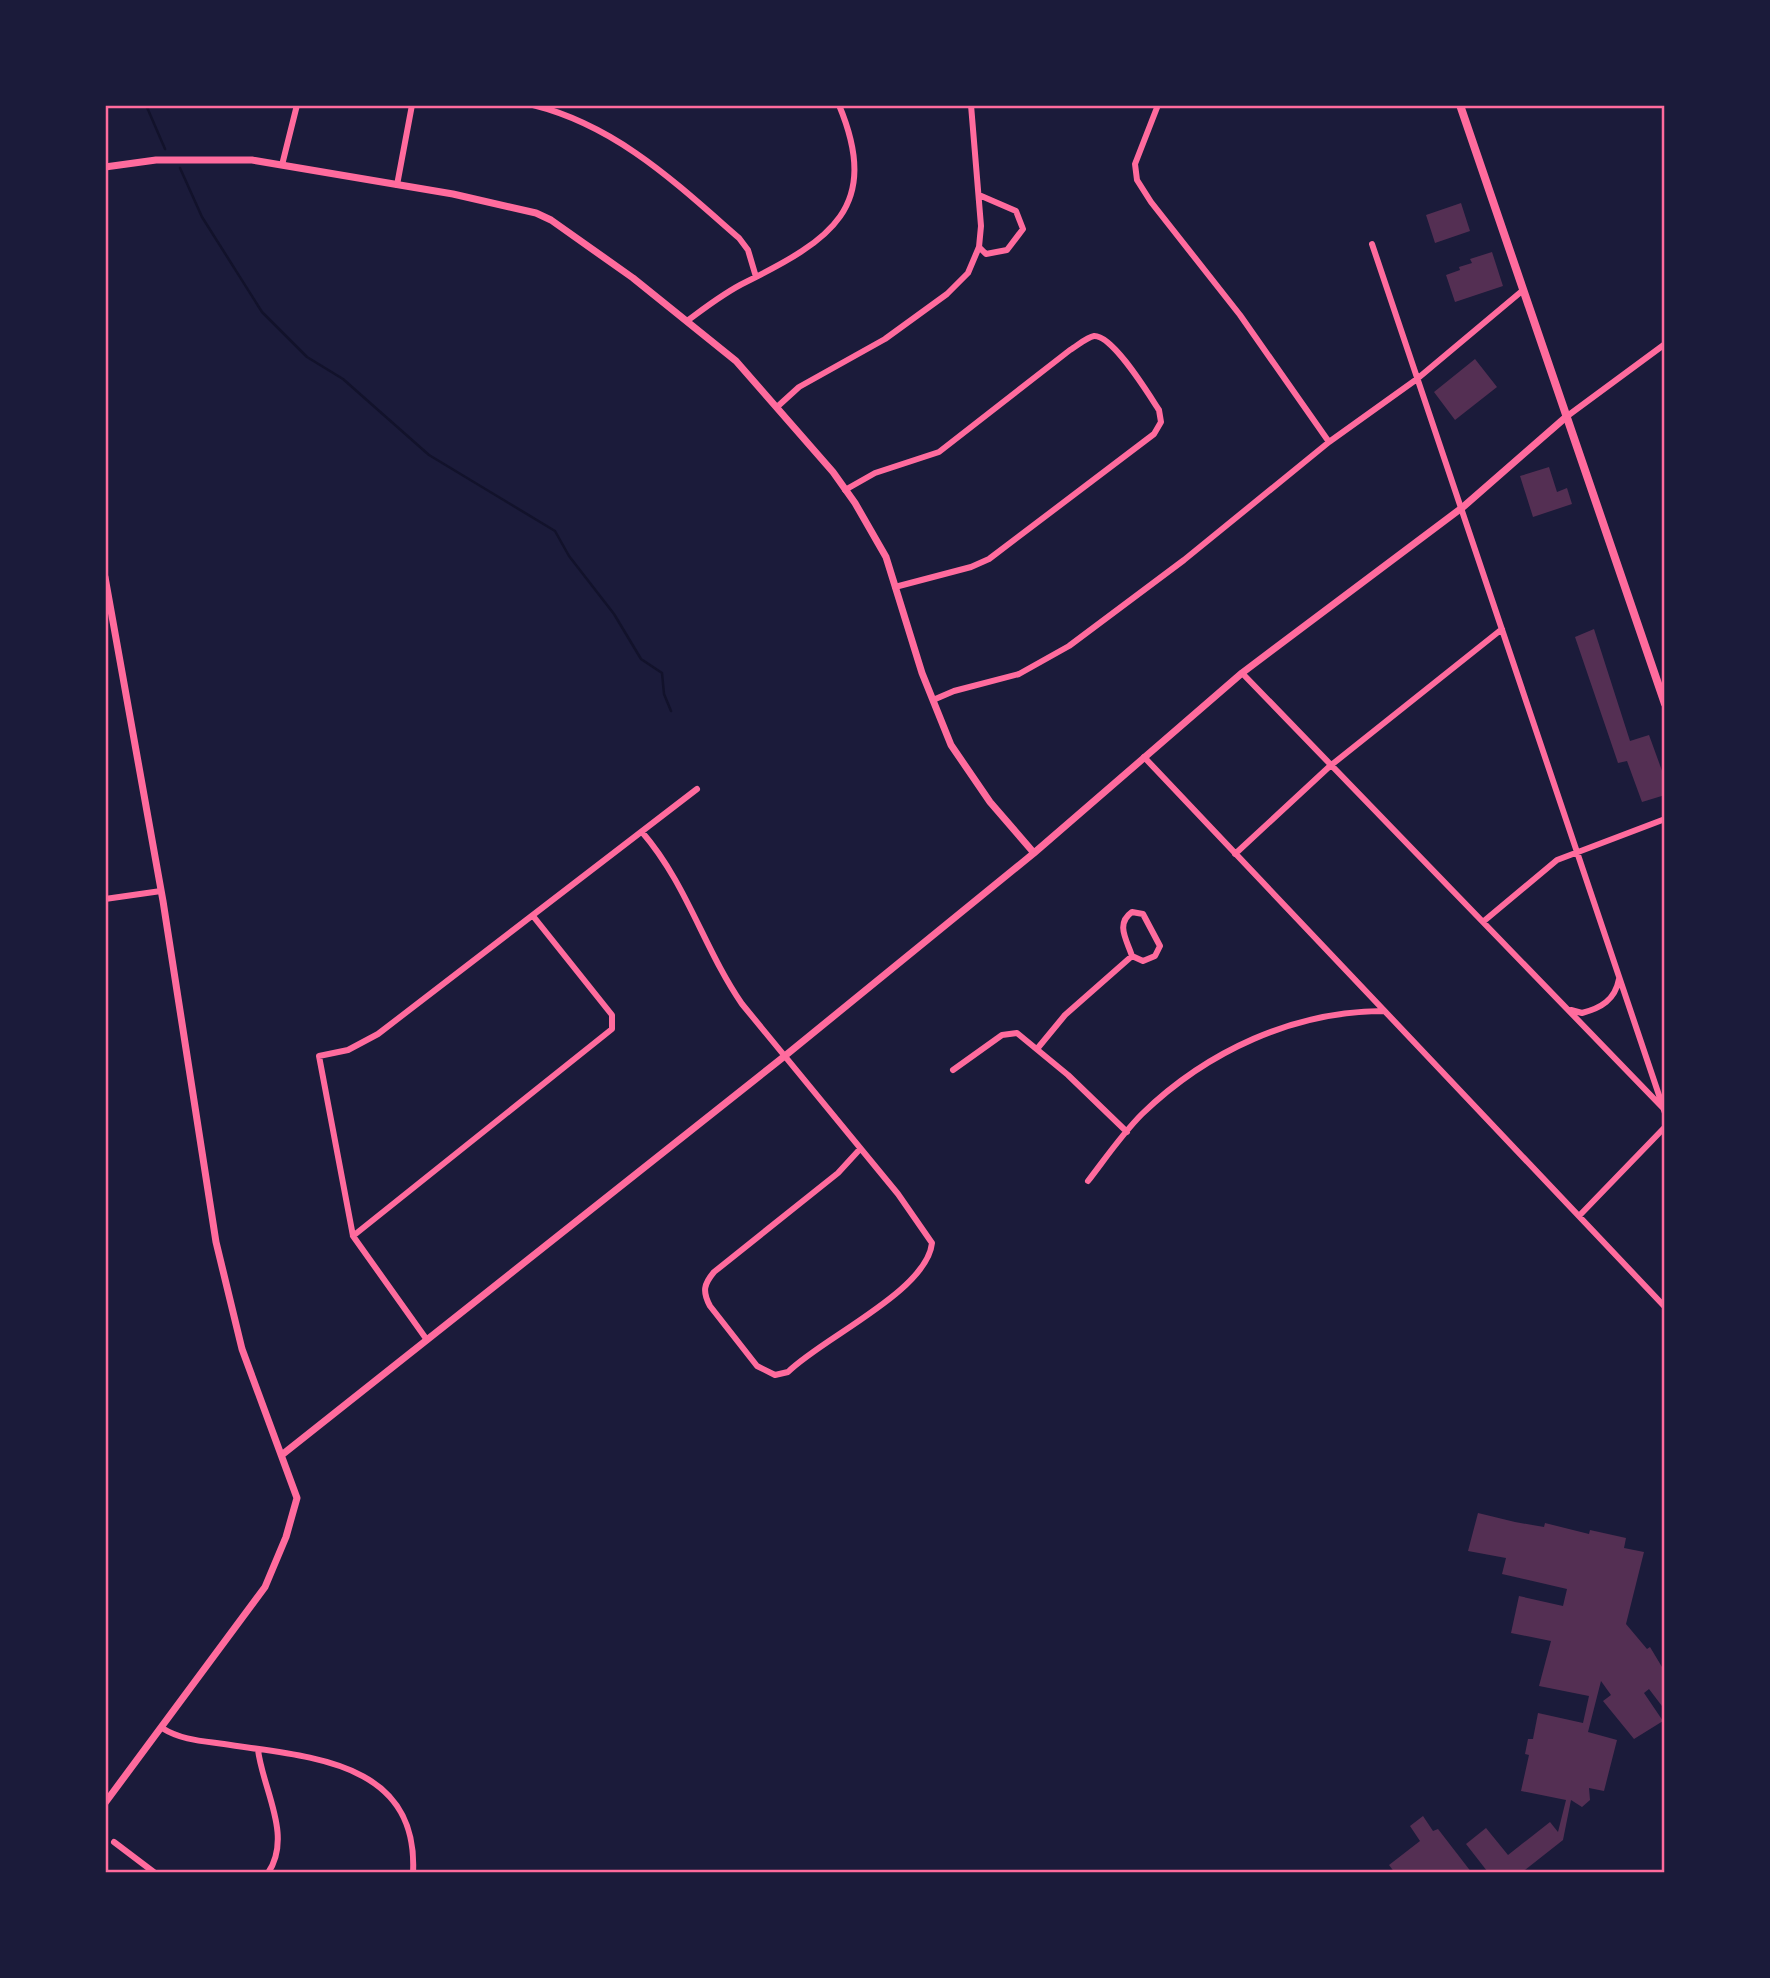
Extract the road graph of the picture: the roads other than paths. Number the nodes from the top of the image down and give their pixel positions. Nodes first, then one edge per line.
1 (297, 105) edge
2 (412, 105) edge
3 (533, 105) edge
4 (839, 105) edge
5 (971, 105) edge
6 (1158, 105) edge
7 (1460, 105) edge
8 (282, 165) junction
9 (105, 167) edge
10 (397, 185) junction
11 (979, 195) junction
12 (1372, 244) dead end
13 (979, 247) junction
14 (756, 277) junction
15 (1522, 291) junction
16 (687, 320) junction
17 (1665, 344) edge
18 (1417, 379) junction
19 (777, 407) junction
20 (1566, 417) junction
21 (1329, 442) junction
22 (845, 490) junction
23 (1462, 508) junction
24 (105, 577) edge
25 (895, 587) junction
26 (108, 615) edge
27 (1502, 629) junction
28 (1242, 673) junction
29 (933, 700) junction
30 (1665, 704) edge
31 (1144, 757) junction
32 (1331, 766) junction
33 (697, 789) dead end
34 (1665, 819) edge
35 (642, 832) junction
36 (1577, 851) junction
37 (1034, 853) junction
38 (1235, 854) junction
39 (161, 891) junction
40 (105, 899) edge
41 (533, 916) junction
42 (1484, 921) junction
43 (1132, 956) junction
44 (1619, 977) junction
45 (1565, 1006) junction
46 (1384, 1011) junction
47 (1037, 1049) junction
48 (786, 1055) junction
49 (953, 1070) dead end
50 (1664, 1111) edge
51 (1665, 1127) edge
52 (1127, 1132) junction
53 (860, 1149) junction
54 (1088, 1181) dead end
55 (1579, 1216) junction
56 (353, 1236) junction
57 (1664, 1305) edge
58 (427, 1340) junction
59 (283, 1454) junction
60 (162, 1728) junction
61 (258, 1750) junction
62 (105, 1804) edge
63 (114, 1842) dead end
64 (155, 1873) edge
65 (268, 1873) edge
66 (412, 1873) edge

1 - 8 street
2 - 10 street
3 - 14 street
4 - 14 street
5 - 11 street
6 - 21 street
7 - 15 main road
8 - 9 street
8 - 10 street
10 - 16 street
11 - 13 street
11 - 13 street
12 - 18 street
13 - 19 street
14 - 16 street
15 - 18 street
15 - 20 main road
16 - 19 street
17 - 20 street
18 - 21 street
18 - 23 street
19 - 22 street
20 - 23 street
20 - 30 main road
21 - 29 street
22 - 25 street
22 - 25 street
23 - 27 street
23 - 28 street
24 - 26 street
25 - 29 street
26 - 39 street
27 - 32 street
27 - 36 street
28 - 31 street
28 - 32 street
29 - 37 street
31 - 37 street
31 - 38 street
32 - 38 street
32 - 42 street
33 - 35 street
34 - 36 street
35 - 41 street
35 - 48 street
36 - 42 street
36 - 44 street
37 - 48 street
38 - 46 street
39 - 40 street
39 - 59 street
41 - 56 street
41 - 56 street
42 - 45 street
43 - 43 street
43 - 47 street
44 - 45 street
44 - 50 street
45 - 50 street
46 - 52 street
46 - 55 street
47 - 49 street
47 - 52 street
48 - 53 street
48 - 58 street
51 - 55 street
52 - 54 street
53 - 53 street
55 - 57 street
56 - 58 street
58 - 59 street
59 - 60 street
60 - 61 street
60 - 62 street
61 - 65 street
61 - 66 street
63 - 64 street

